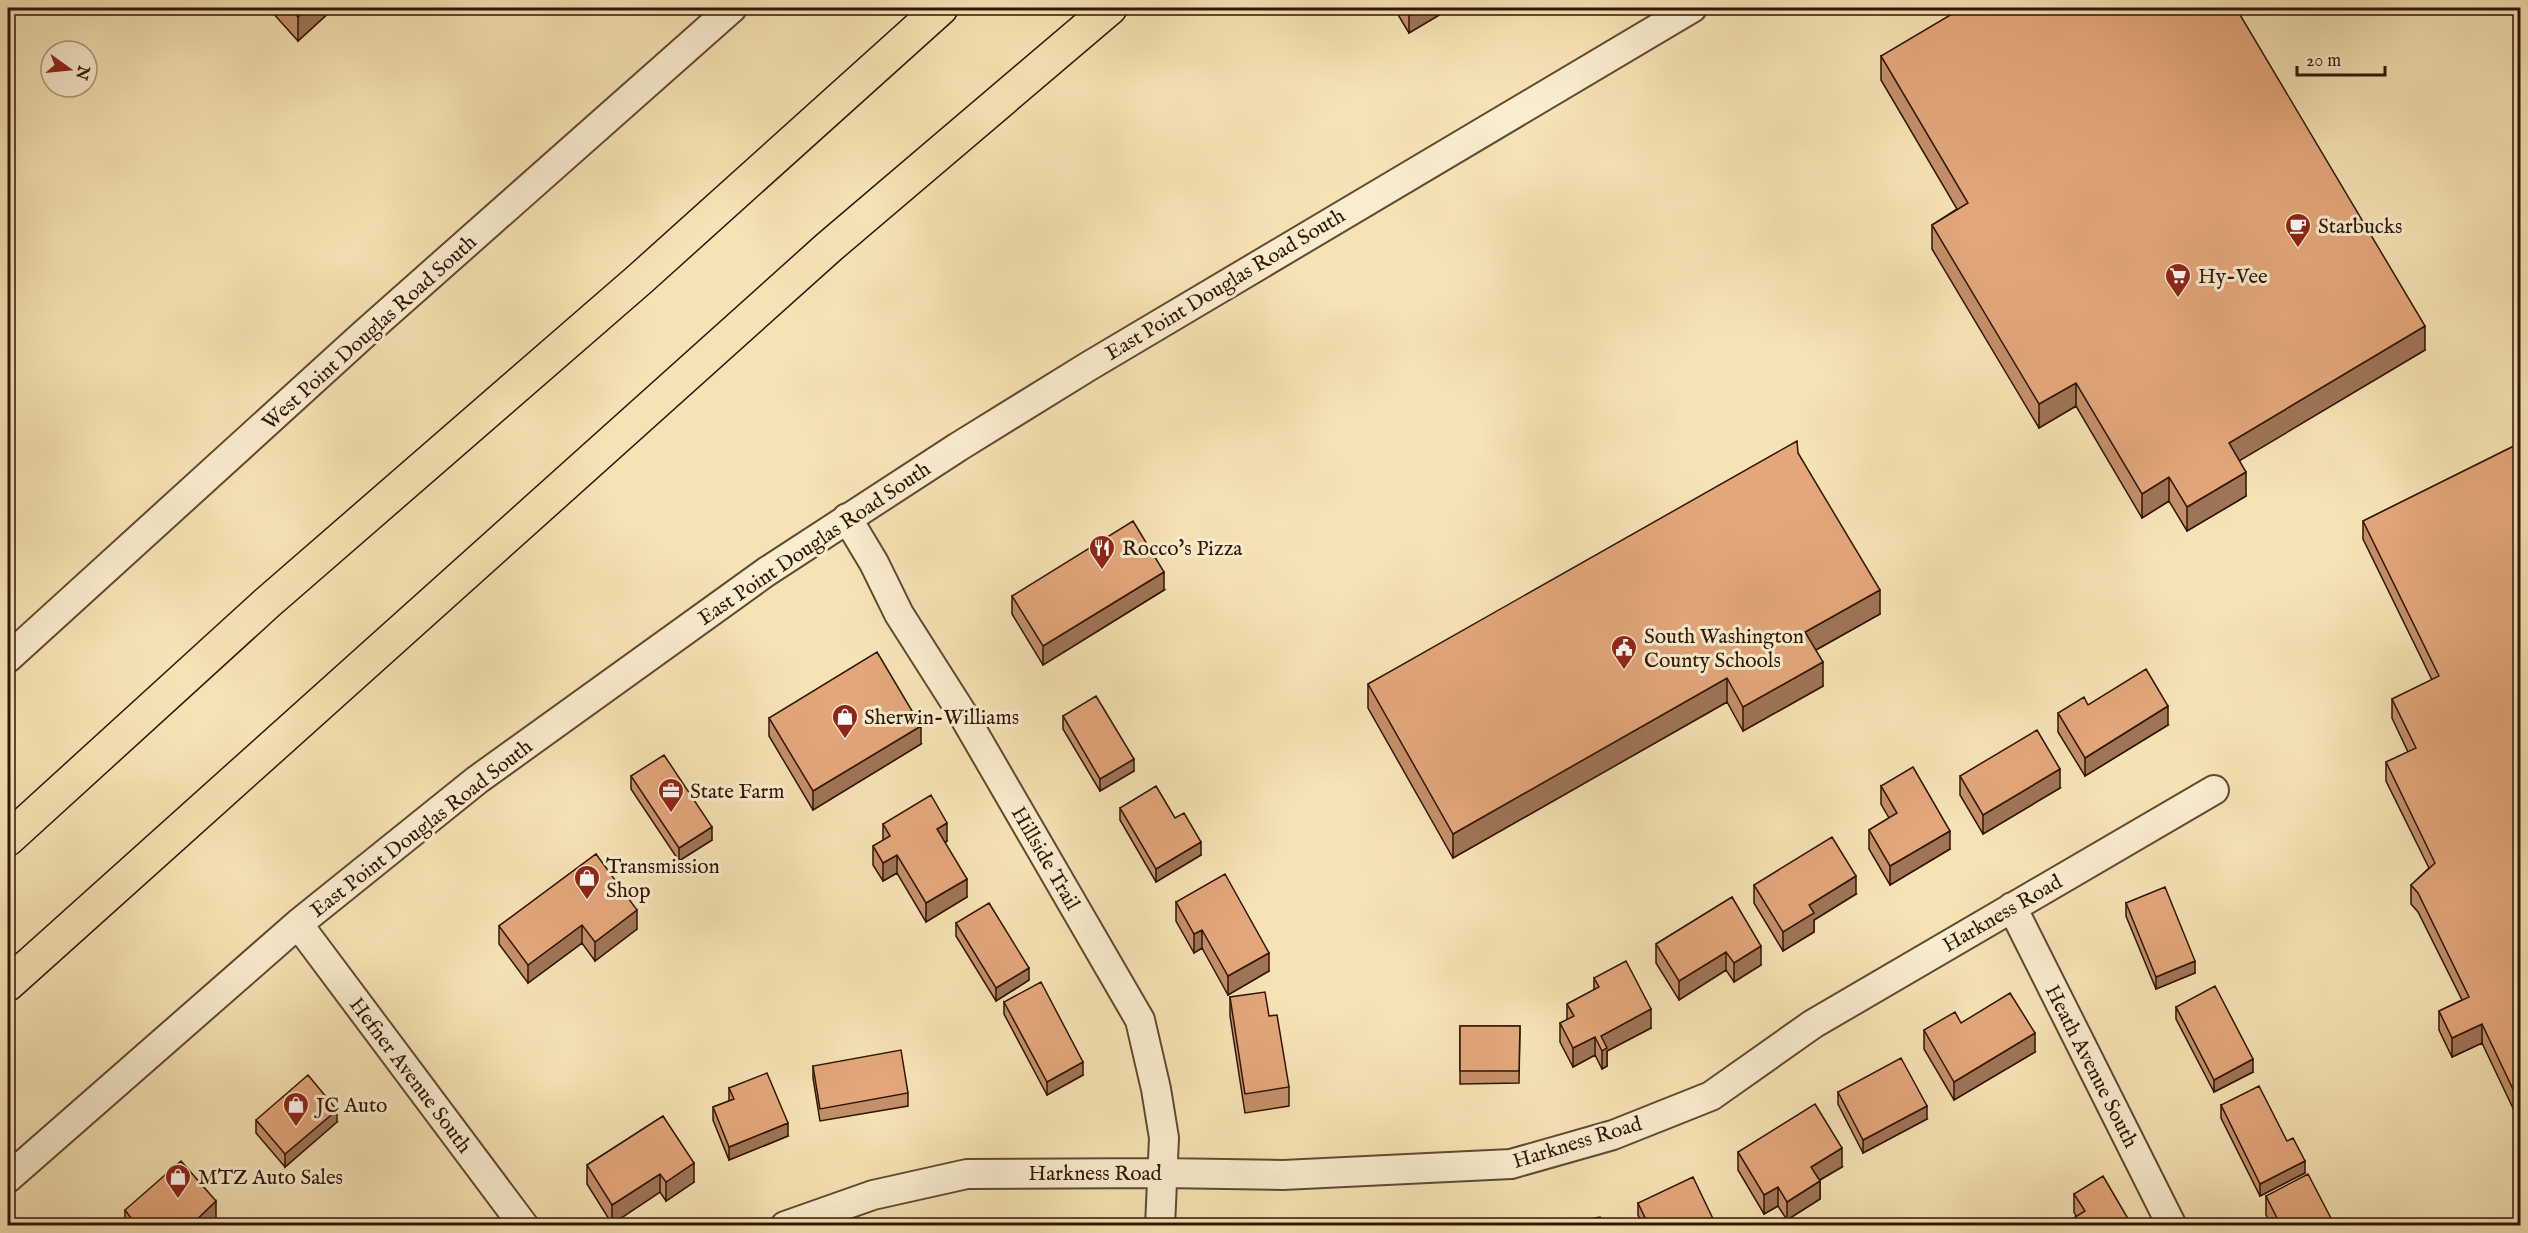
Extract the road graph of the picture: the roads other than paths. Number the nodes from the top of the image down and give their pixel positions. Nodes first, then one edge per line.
1 (732, 8) edge
2 (941, 8) edge
3 (1110, 8) edge
4 (1692, 8) edge
5 (846, 518) junction
6 (8, 658) edge
7 (2214, 790) dead end
8 (8, 839) edge
9 (2013, 906) junction
10 (298, 924) junction
11 (8, 984) edge
12 (1163, 1173) junction
13 (8, 1178) edge
14 (524, 1226) edge
15 (785, 1226) edge
16 (1160, 1226) edge
17 (2172, 1226) edge

1 - 6 street, West Point Douglas Road South
2 - 8 highway
3 - 11 highway
4 - 5 street, East Point Douglas Road South
5 - 10 street, East Point Douglas Road South
5 - 12 street, Hillside Trail
7 - 9 street, Harkness Road
9 - 12 street, Harkness Road
9 - 17 street, Heath Avenue South
10 - 13 street, East Point Douglas Road South
10 - 14 street, Hefner Avenue South
12 - 15 street, Harkness Road
12 - 16 street, Hillside Trail

